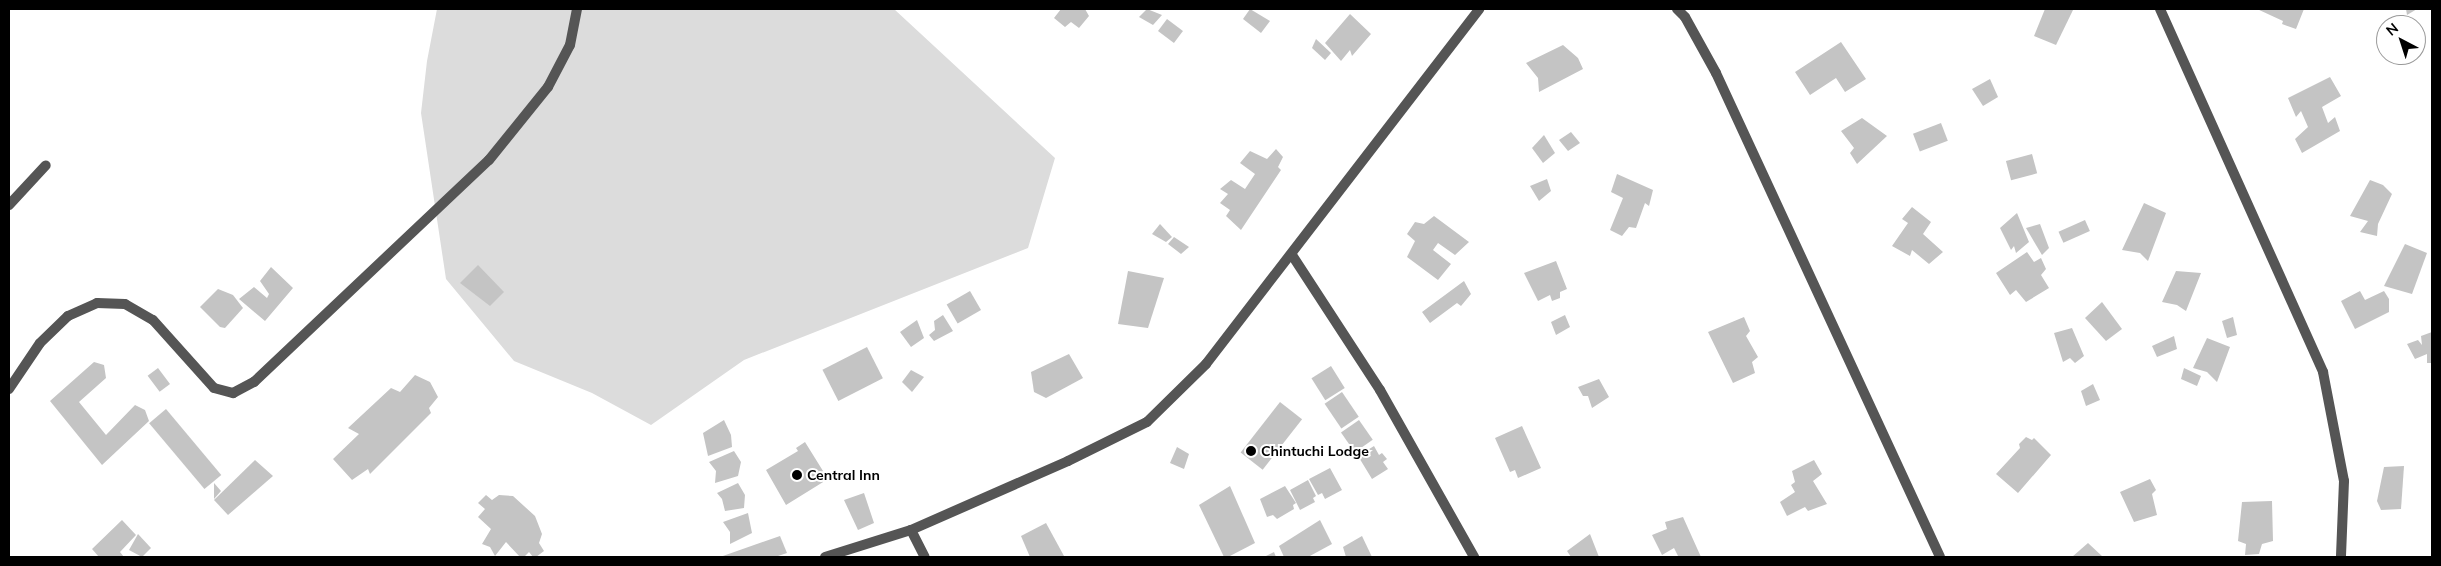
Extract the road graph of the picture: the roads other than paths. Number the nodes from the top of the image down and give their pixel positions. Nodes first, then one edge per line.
1 (576, 9) edge
2 (1479, 9) edge
3 (1677, 9) edge
4 (2160, 9) edge
5 (46, 165) dead end
6 (9, 205) edge
7 (1292, 255) junction
8 (9, 389) edge
9 (911, 530) junction
10 (825, 557) edge
11 (926, 557) edge
12 (1474, 557) edge
13 (1940, 557) edge
14 (2340, 557) edge

1 - 8 street
2 - 7 street
3 - 13 street
4 - 14 street
5 - 6 street
7 - 9 street
7 - 12 street
9 - 10 street
9 - 11 street

